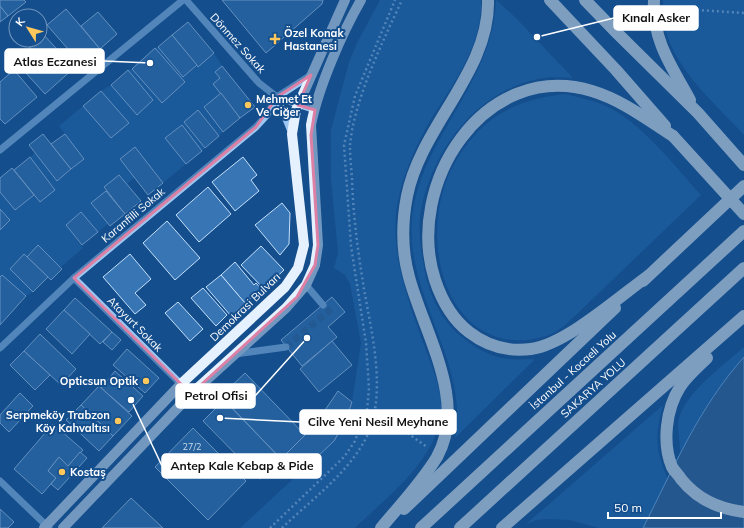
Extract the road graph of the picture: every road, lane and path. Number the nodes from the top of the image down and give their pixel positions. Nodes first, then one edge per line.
1 (185, 0) edge
2 (345, 0) edge
3 (361, 0) edge
4 (396, 0) edge
5 (402, 0) edge
6 (488, 0) edge
7 (550, 0) edge
8 (585, 0) edge
9 (654, 3) edge
10 (744, 13) edge
11 (311, 75) junction
12 (277, 97) junction
13 (298, 105) junction
14 (314, 110) junction
15 (698, 113) junction
16 (292, 134) junction
17 (673, 136) junction
18 (0, 150) edge
19 (744, 165) edge
20 (744, 186) edge
21 (744, 214) edge
22 (744, 231) edge
23 (744, 268) edge
24 (648, 276) junction
25 (74, 278) junction
26 (306, 285) junction
27 (323, 304) dead end
28 (744, 316) edge
29 (286, 347) tunnel mouth
30 (0, 348) edge
31 (235, 354) junction
32 (181, 384) junction
33 (191, 394) junction
34 (375, 410) junction
35 (432, 451) dead end
36 (0, 481) edge
37 (744, 512) edge
38 (46, 527) edge
39 (63, 528) edge
40 (270, 528) edge
41 (282, 528) edge
42 (381, 528) edge
43 (385, 528) edge
44 (421, 528) edge
45 (460, 528) edge
46 (502, 528) edge

1 - 12 street, Dönmez Sokak
1 - 18 street
2 - 11 main road, Demokrasi Bulvarı
3 - 14 main road
4 - 40 path
5 - 34 path
6 - 42 highway
7 - 17 highway
8 - 15 highway
9 - 10 path
9 - 15 highway
11 - 12 street
11 - 13 main road, Demokrasi Bulvarı
12 - 13 street
12 - 16 street
12 - 25 street, Karanfilli Sokak
13 - 14 street
13 - 16 main road, Demokrasi Bulvarı
14 - 26 main road
15 - 19 highway
16 - 32 main road, Demokrasi Bulvarı
17 - 21 highway, bridge
17 - 24 highway
20 - 24 highway
22 - 44 highway, İstanbul - Kocaeli Yolu
23 - 45 highway, SAKARYA YOLU
24 - 43 highway
25 - 30 street, Karanfilli Sokak
25 - 32 street, Atayurt Sokak
26 - 27 street
26 - 31 main road
28 - 37 highway
28 - 46 highway
29 - 31 street
31 - 33 main road
32 - 33 street, Atayurt Sokak
32 - 38 main road, Demokrasi Bulvarı
33 - 39 main road
34 - 35 path
34 - 41 path
36 - 38 street

